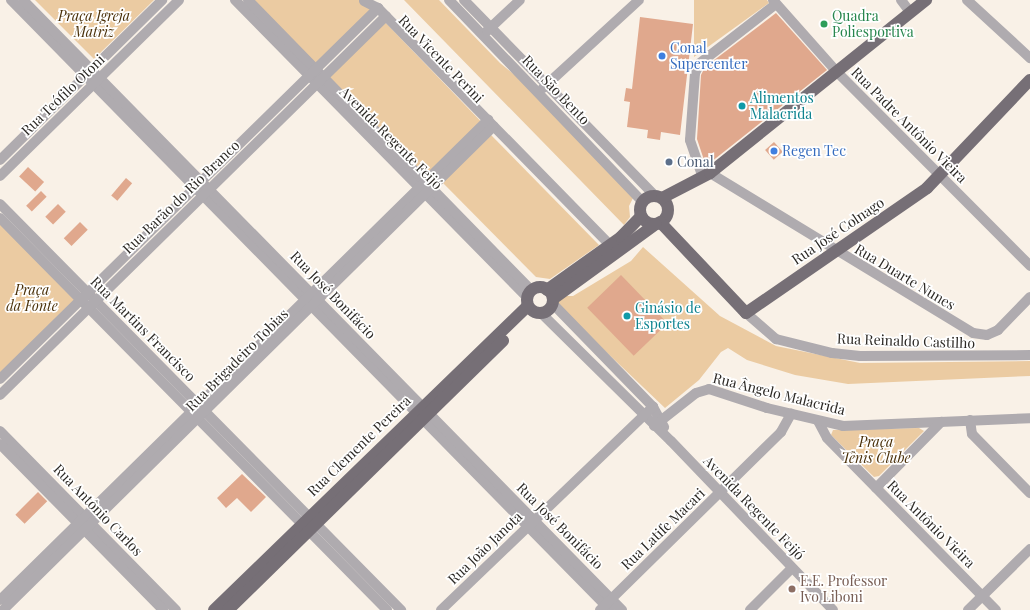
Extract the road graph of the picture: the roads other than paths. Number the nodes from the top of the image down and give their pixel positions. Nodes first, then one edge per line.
1 (11, 0) edge
2 (23, 0) edge
3 (162, 0) edge
4 (179, 0) edge
5 (235, 0) edge
6 (449, 0) edge
7 (464, 0) edge
8 (520, 0) edge
9 (639, 0) edge
10 (901, 0) edge
11 (926, 0) edge
12 (967, 0) edge
13 (775, 2) edge
14 (247, 3) edge
15 (376, 10) joint
16 (910, 12) junction
17 (384, 18) junction
18 (491, 28) junction
19 (483, 35) junction
20 (1030, 58) edge
21 (312, 72) junction
22 (837, 72) junction
23 (88, 73) junction
24 (320, 80) junction
25 (1030, 80) edge
26 (97, 81) junction
27 (548, 84) junction
28 (539, 92) junction
29 (489, 125) junction
30 (0, 160) edge
31 (706, 174) junction
32 (0, 176) edge
33 (940, 176) junction
34 (198, 185) junction
35 (426, 187) junction
36 (206, 193) junction
37 (658, 196) junction
38 (642, 201) junction
39 (0, 204) edge
40 (641, 216) junction
41 (0, 218) edge
42 (658, 223) junction
43 (611, 250) junction
44 (837, 252) junction
45 (1030, 266) edge
46 (84, 296) junction
47 (551, 297) junction
48 (1030, 297) edge
49 (312, 300) junction
50 (92, 304) junction
51 (532, 304) junction
52 (746, 313) junction
53 (597, 350) junction
54 (1030, 355) edge
55 (587, 360) junction
56 (0, 379) edge
57 (0, 395) edge
58 (653, 407) junction
59 (198, 412) junction
60 (422, 413) junction
61 (791, 414) junction
62 (642, 416) junction
63 (1030, 418) edge
64 (970, 420) junction
65 (818, 421) junction
66 (942, 422) junction
67 (657, 424) junction
68 (0, 430) edge
69 (0, 444) edge
70 (876, 488) junction
71 (720, 492) junction
72 (1030, 493) edge
73 (85, 523) junction
74 (308, 524) junction
75 (531, 524) junction
76 (1030, 549) edge
77 (792, 568) junction
78 (983, 596) junction
79 (0, 600) edge
80 (606, 606) edge
81 (3, 610) edge
82 (163, 610) edge
83 (176, 610) edge
84 (214, 610) edge
85 (228, 610) edge
86 (387, 610) edge
87 (401, 610) edge
88 (441, 610) edge
89 (622, 610) edge
90 (750, 610) edge
91 (833, 610) edge
92 (968, 610) edge
93 (996, 610) edge

1 - 23 street, Rua José Bonifácio
2 - 23 street, Rua José Bonifácio
3 - 23 street, Rua Teófilo Otoni
4 - 26 street, Rua Teófilo Otoni
5 - 14 street, Avenida Regente Feijó
6 - 19 street, Rua São Bento
7 - 18 street, Rua São Bento
8 - 18 street
9 - 27 street
10 - 16 street
11 - 16 main road
12 - 20 street
13 - 22 street, Rua Padre Antônio Vieira
13 - 31 street
14 - 21 street, Avenida Regente Feijó
15 - 17 street, Rua Vicente Perini
15 - 21 street, Rua Barão do Rio Branco
16 - 22 main road
17 - 24 street, Rua Barão do Rio Branco
17 - 29 street, Rua Vicente Perini
18 - 19 street
18 - 27 street, Rua São Bento
19 - 28 street, Rua São Bento
21 - 24 street, Avenida Regente Feijó
21 - 34 street, Rua Barão do Rio Branco
22 - 31 main road
22 - 33 street, Rua Padre Antônio Vieira
23 - 26 street, Rua José Bonifácio
23 - 30 street, Rua Teófilo Otoni
24 - 35 street, Avenida Regente Feijó
24 - 36 street, Rua Barão do Rio Branco
25 - 33 main road, Rua José Colnago
26 - 32 street, Rua Teófilo Otoni
26 - 34 street, Rua José Bonifácio
27 - 28 street
27 - 37 street, Rua São Bento
28 - 38 street, Rua São Bento
29 - 35 street, Rua Brigadeiro Tobias
29 - 43 street, Rua Vicente Perini
31 - 37 main road
31 - 44 street, Rua Duarte Nunes
33 - 44 main road, Rua José Colnago
33 - 45 street, Rua Padre Antônio Vieira
34 - 36 street, Rua José Bonifácio
34 - 46 street, Rua Barão do Rio Branco
35 - 49 street, Rua Brigadeiro Tobias
35 - 51 street, Avenida Regente Feijó
36 - 49 street, Rua José Bonifácio
36 - 50 street, Rua Barão do Rio Branco
37 - 38 main road
37 - 42 main road
38 - 40 main road
39 - 46 street, Rua Martins Francisco
40 - 42 main road
40 - 43 main road
41 - 46 street, Rua Martins Francisco
42 - 43 main road
42 - 52 main road
43 - 47 main road
44 - 48 street, Rua Duarte Nunes
44 - 52 main road, Rua José Colnago
46 - 50 street, Rua Martins Francisco
46 - 56 street, Rua Barão do Rio Branco
47 - 51 main road, Rua Clemente Pereira
47 - 51 main road
47 - 53 street, Avenida Regente Feijó
49 - 59 street, Rua Brigadeiro Tobias
49 - 60 street, Rua José Bonifácio
50 - 57 street, Rua Barão do Rio Branco
50 - 59 street, Rua Martins Francisco
51 - 55 street, Avenida Regente Feijó
51 - 60 main road, Rua Clemente Pereira
52 - 54 street, Rua Reinaldo Castilho
53 - 55 street
53 - 58 street, Avenida Regente Feijó
55 - 62 street, Avenida Regente Feijó
58 - 62 street, Rua João Janota
58 - 67 street, Avenida Regente Feijó
59 - 73 street, Rua Brigadeiro Tobias
59 - 74 street, Rua Martins Francisco
60 - 74 main road, Rua Clemente Pereira
60 - 75 street, Rua José Bonifácio
61 - 65 street, Rua Ângelo Malacrida
61 - 67 street, Rua Ângelo Malacrida
61 - 71 street, Rua Latife Macari
62 - 67 street, Avenida Regente Feijó
62 - 75 street, Rua João Janota
63 - 64 street, Rua Ângelo Malacrida
64 - 66 street, Rua Ângelo Malacrida
64 - 72 street
65 - 66 street, Rua Ângelo Malacrida
65 - 70 street, Rua Antônio Vieira
66 - 70 street
67 - 71 street, Avenida Regente Feijó
68 - 73 street, Rua Antônio Carlos
69 - 73 street, Rua Antônio Carlos
70 - 78 street, Rua Antônio Vieira
71 - 77 street, Avenida Regente Feijó
71 - 80 street, Rua Latife Macari
73 - 79 street, Rua Brigadeiro Tobias
73 - 81 street, Rua Brigadeiro Tobias
73 - 82 street, Rua Antônio Carlos
73 - 83 street, Rua Antônio Carlos
74 - 84 main road, Rua Clemente Pereira
74 - 85 main road, Rua Clemente Pereira
74 - 86 street, Rua Martins Francisco
74 - 87 street, Rua Martins Francisco
75 - 80 street, Rua José Bonifácio
75 - 88 street, Rua João Janota
76 - 78 street
77 - 90 street
77 - 91 street, Avenida Regente Feijó
78 - 92 street
78 - 93 street, Rua Antônio Vieira
80 - 89 street, Rua José Bonifácio

